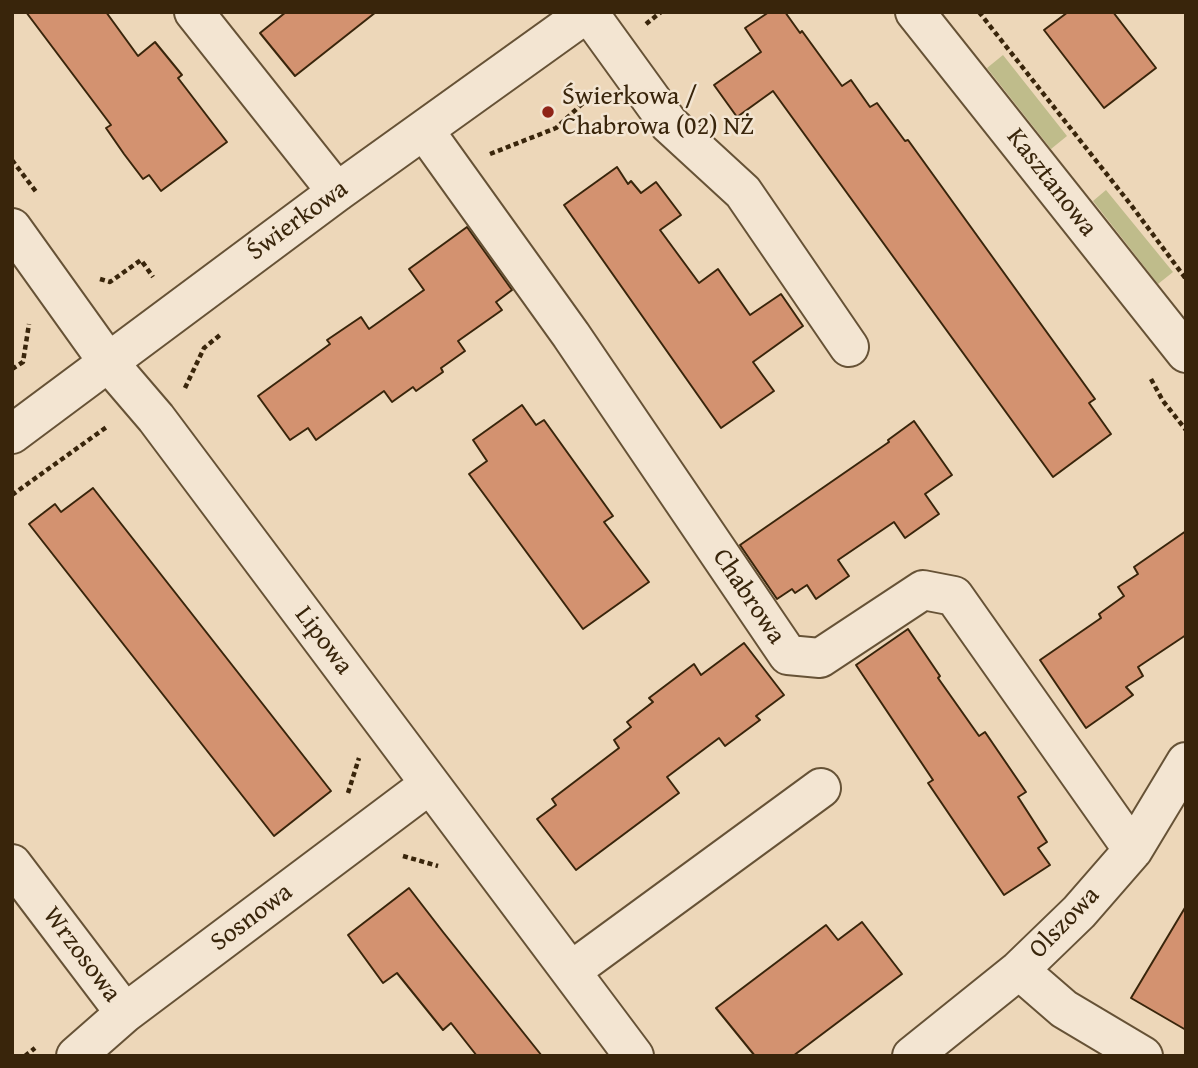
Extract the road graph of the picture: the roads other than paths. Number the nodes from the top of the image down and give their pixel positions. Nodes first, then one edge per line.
1 (194, 12) edge
2 (588, 12) edge
3 (915, 12) edge
4 (424, 130) junction
5 (337, 192) junction
6 (12, 228) edge
7 (849, 347) dead end
8 (1186, 353) edge
9 (108, 362) junction
10 (12, 434) edge
11 (1186, 762) edge
12 (430, 783) junction
13 (821, 788) dead end
14 (1133, 850) junction
15 (12, 864) edge
16 (1019, 970) junction
17 (571, 971) junction
18 (125, 1013) junction
19 (76, 1056) edge
20 (634, 1056) edge
21 (912, 1056) edge
22 (1143, 1056) edge

1 - 5 street
2 - 4 street, Świerkowa
2 - 7 street
3 - 8 street, Kasztanowa
4 - 5 street, Świerkowa
4 - 14 street, Chabrowa
5 - 9 street, Świerkowa
6 - 9 street, Lipowa
9 - 10 street, Świerkowa
9 - 12 street, Lipowa
11 - 14 street, Olszowa
12 - 17 street, Lipowa
12 - 18 street, Sosnowa
13 - 17 street
14 - 16 street, Olszowa
15 - 18 street, Wrzosowa
16 - 21 street, Olszowa
16 - 22 street
17 - 20 street, Lipowa
18 - 19 street, Sosnowa

